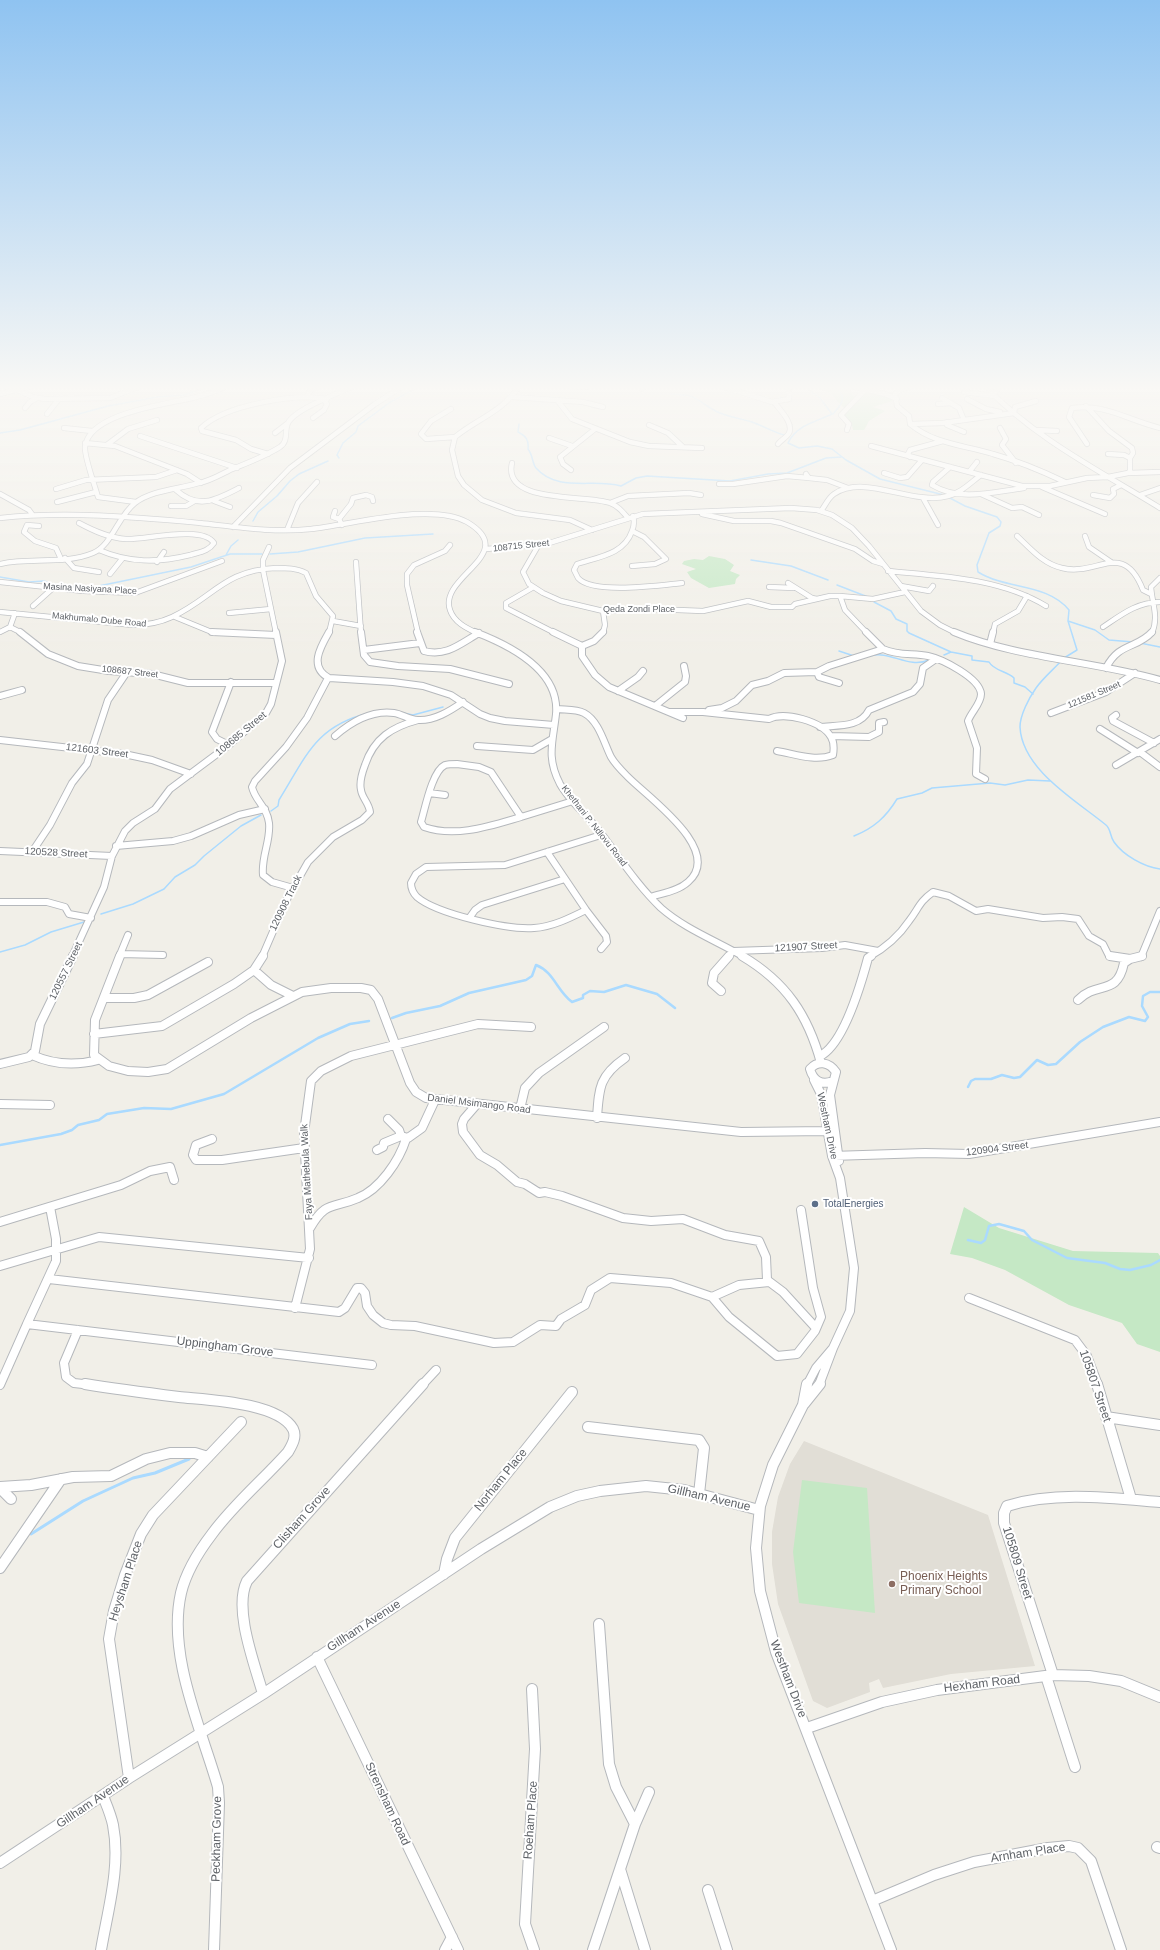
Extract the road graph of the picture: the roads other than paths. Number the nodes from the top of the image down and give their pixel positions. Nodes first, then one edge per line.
1 (92, 477) edge
2 (156, 477) edge
3 (190, 477) edge
4 (215, 477) edge
5 (281, 477) edge
6 (458, 477) edge
7 (513, 477) edge
8 (782, 477) edge
9 (815, 477) edge
10 (897, 477) edge
11 (907, 477) edge
12 (939, 477) edge
13 (978, 477) edge
14 (988, 477) edge
15 (1053, 477) edge
16 (1112, 477) edge
17 (1108, 478) junction
18 (93, 480) junction
19 (317, 482) dead end
20 (1066, 482) junction
21 (201, 483) junction
22 (719, 484) dead end
23 (1122, 485) junction
24 (1041, 486) junction
25 (238, 488) dead end
26 (848, 488) junction
27 (1160, 488) edge
28 (56, 489) dead end
29 (176, 490) junction
30 (96, 492) junction
31 (0, 494) edge
32 (981, 494) junction
33 (701, 495) dead end
34 (954, 495) junction
35 (1140, 495) junction
36 (1093, 496) dead end
37 (923, 498) junction
38 (214, 501) junction
39 (373, 501) dead end
40 (57, 502) dead end
41 (136, 502) junction
42 (193, 502) junction
43 (610, 503) junction
44 (171, 506) dead end
45 (230, 507) dead end
46 (1160, 508) edge
47 (335, 511) dead end
48 (821, 511) junction
49 (696, 512) junction
50 (32, 514) junction
51 (1105, 514) dead end
52 (1039, 515) dead end
53 (122, 516) junction
54 (633, 516) junction
55 (0, 518) edge
56 (628, 518) junction
57 (338, 519) junction
58 (79, 523) dead end
59 (582, 524) junction
60 (342, 525) junction
61 (938, 525) dead end
62 (39, 526) dead end
63 (602, 526) junction
64 (233, 527) junction
65 (288, 530) junction
66 (592, 530) junction
67 (632, 532) junction
68 (1017, 536) dead end
69 (1085, 536) dead end
70 (111, 537) junction
71 (450, 545) dead end
72 (538, 546) junction
73 (269, 547) dead end
74 (99, 550) junction
75 (486, 550) junction
76 (164, 552) dead end
77 (63, 559) junction
78 (122, 559) junction
79 (222, 561) dead end
80 (157, 562) junction
81 (356, 562) dead end
82 (1111, 562) junction
83 (0, 564) edge
84 (883, 564) junction
85 (632, 566) dead end
86 (263, 570) junction
87 (888, 570) junction
88 (98, 572) dead end
89 (110, 574) dead end
90 (1160, 578) edge
91 (0, 582) edge
92 (682, 583) dead end
93 (788, 584) dead end
94 (901, 586) junction
95 (933, 586) dead end
96 (769, 587) dead end
97 (53, 588) junction
98 (532, 588) junction
99 (795, 588) junction
100 (905, 592) junction
101 (1151, 594) junction
102 (840, 596) junction
103 (1027, 596) junction
104 (817, 599) junction
105 (1153, 601) junction
106 (1160, 602) edge
107 (33, 606) dead end
108 (1046, 606) dead end
109 (271, 609) junction
110 (603, 611) junction
111 (0, 612) edge
112 (15, 613) junction
113 (229, 613) dead end
114 (175, 617) junction
115 (333, 621) junction
116 (360, 626) junction
117 (10, 627) junction
118 (1104, 627) dead end
119 (0, 632) edge
120 (479, 633) junction
121 (276, 635) junction
122 (420, 643) junction
123 (990, 644) junction
124 (582, 646) junction
125 (883, 649) junction
126 (364, 650) junction
127 (936, 659) junction
128 (684, 666) dead end
129 (1106, 668) junction
130 (643, 671) dead end
131 (127, 672) junction
132 (817, 672) junction
133 (1135, 673) junction
134 (328, 678) junction
135 (1160, 680) edge
136 (232, 682) junction
137 (276, 683) junction
138 (839, 683) dead end
139 (509, 684) dead end
140 (22, 690) dead end
141 (618, 691) junction
142 (0, 696) edge
143 (463, 702) junction
144 (655, 706) junction
145 (557, 709) junction
146 (669, 712) junction
147 (698, 712) junction
148 (1051, 713) dead end
149 (1116, 715) dead end
150 (683, 718) dead end
151 (418, 720) junction
152 (884, 722) dead end
153 (554, 725) junction
154 (820, 727) junction
155 (1100, 729) dead end
156 (335, 736) dead end
157 (831, 736) junction
158 (1160, 739) edge
159 (0, 740) edge
160 (552, 740) junction
161 (1154, 743) junction
162 (229, 745) junction
163 (478, 746) dead end
164 (92, 750) junction
165 (777, 751) dead end
166 (1139, 753) junction
167 (1116, 765) dead end
168 (1160, 767) edge
169 (191, 774) junction
170 (985, 779) dead end
171 (429, 793) junction
172 (445, 795) dead end
173 (573, 801) junction
174 (265, 810) junction
175 (521, 817) junction
176 (601, 835) junction
177 (116, 846) junction
178 (0, 851) edge
179 (32, 852) junction
180 (547, 852) junction
181 (112, 856) junction
182 (565, 879) junction
183 (293, 888) junction
184 (651, 897) junction
185 (0, 902) edge
186 (586, 910) junction
187 (1160, 911) edge
188 (470, 917) junction
189 (91, 918) junction
190 (128, 935) dead end
191 (601, 949) dead end
192 (733, 951) junction
193 (878, 951) junction
194 (120, 954) junction
195 (163, 955) dead end
196 (1130, 959) junction
197 (208, 962) dead end
198 (254, 970) junction
199 (721, 991) dead end
200 (294, 996) junction
201 (105, 998) junction
202 (1078, 1000) dead end
203 (531, 1027) dead end
204 (604, 1027) dead end
205 (94, 1034) junction
206 (396, 1045) junction
207 (32, 1055) junction
208 (625, 1058) dead end
209 (98, 1060) junction
210 (821, 1060) junction
211 (0, 1064) edge
212 (814, 1080) junction
213 (833, 1081) junction
214 (435, 1100) junction
215 (0, 1104) edge
216 (50, 1104) dead end
217 (477, 1104) junction
218 (520, 1109) junction
219 (597, 1118) junction
220 (388, 1119) dead end
221 (1160, 1122) edge
222 (827, 1131) junction
223 (404, 1137) junction
224 (212, 1139) dead end
225 (304, 1148) junction
226 (377, 1150) dead end
227 (835, 1156) junction
228 (174, 1180) dead end
229 (50, 1207) junction
230 (801, 1210) dead end
231 (0, 1222) edge
232 (310, 1228) junction
233 (56, 1249) junction
234 (309, 1258) junction
235 (0, 1266) edge
236 (49, 1280) junction
237 (769, 1282) junction
238 (712, 1298) junction
239 (969, 1298) dead end
240 (295, 1308) junction
241 (27, 1324) junction
242 (816, 1328) junction
243 (78, 1330) junction
244 (833, 1348) junction
245 (372, 1365) dead end
246 (436, 1370) dead end
247 (0, 1385) edge
248 (572, 1392) dead end
249 (804, 1404) junction
250 (1106, 1417) junction
251 (241, 1422) dead end
252 (1160, 1425) edge
253 (588, 1427) dead end
254 (208, 1457) junction
255 (61, 1479) junction
256 (0, 1487) edge
257 (699, 1494) junction
258 (11, 1499) dead end
259 (1131, 1499) junction
260 (1160, 1502) edge
261 (759, 1510) junction
262 (0, 1568) edge
263 (444, 1574) junction
264 (599, 1624) dead end
265 (317, 1657) junction
266 (1049, 1675) junction
267 (532, 1689) dead end
268 (262, 1694) junction
269 (1160, 1697) edge
270 (807, 1728) junction
271 (201, 1731) junction
272 (1075, 1767) dead end
273 (129, 1778) junction
274 (649, 1792) dead end
275 (103, 1796) junction
276 (635, 1824) junction
277 (0, 1863) edge
278 (620, 1869) junction
279 (708, 1890) dead end
280 (872, 1901) junction
281 (452, 1937) junction
282 (101, 1950) edge
283 (214, 1950) edge
284 (445, 1950) edge
285 (458, 1950) edge
286 (534, 1950) edge
287 (593, 1950) edge
288 (645, 1950) edge
289 (727, 1950) edge
290 (891, 1950) edge
291 (1121, 1950) edge

1 - 18 street
2 - 18 street
3 - 21 street
4 - 21 street
5 - 64 street
6 - 59 street
7 - 43 street
8 - 22 street
9 - 26 street
10 - 11 street
12 - 34 street
13 - 34 street
14 - 24 street
15 - 20 street
16 - 17 street
17 - 20 street
17 - 23 street
18 - 28 street
18 - 30 street
19 - 65 street
20 - 24 street
21 - 29 street
23 - 35 street
23 - 36 street
24 - 32 street
24 - 51 street
25 - 38 street
26 - 37 street
26 - 48 street
27 - 35 street
29 - 41 street
29 - 42 street
30 - 40 street
30 - 41 street
31 - 50 street
32 - 34 street
32 - 52 street
33 - 43 street
34 - 37 street
35 - 46 street
37 - 61 street
38 - 42 street
38 - 45 street
39 - 57 street
41 - 53 street
42 - 44 street
43 - 56 street
47 - 57 street
48 - 49 street, 108715 Street
48 - 84 street
49 - 54 street, 108715 Street
49 - 84 street
50 - 53 street
50 - 55 street
53 - 64 street
53 - 70 street
54 - 56 street, 108715 Street
54 - 67 street
56 - 63 street, 108715 Street
57 - 60 street
58 - 70 street
59 - 63 street
59 - 66 street
60 - 65 street
60 - 75 street
62 - 77 street
63 - 66 street, 108715 Street
64 - 65 street
66 - 72 street, 108715 Street
67 - 85 street
67 - 92 street
68 - 82 street
69 - 82 street
70 - 74 street
70 - 80 street
71 - 122 street
72 - 75 street, 108715 Street
72 - 98 street
73 - 86 street
74 - 77 street
74 - 78 street
75 - 120 street, Khethani P. Ndlovu Road
76 - 80 street
77 - 83 street
77 - 88 street
78 - 80 street
78 - 89 street
79 - 97 street, Masina Nasiyana Place
81 - 116 street
82 - 101 street
84 - 87 street
86 - 109 street, 108685 Street
86 - 114 street, Makhumalo Dube Road
86 - 115 street, Makhumalo Dube Road
87 - 94 street
87 - 103 street
90 - 101 street
91 - 97 street, Masina Nasiyana Place
93 - 99 street
94 - 95 street
94 - 100 street
96 - 99 street
97 - 107 street
98 - 110 street, Qeda Zondi Place
98 - 124 street
99 - 104 street
100 - 102 street, Qeda Zondi Place
100 - 123 street
101 - 105 street
102 - 104 street, Qeda Zondi Place
102 - 125 street
103 - 108 street
103 - 123 street
104 - 110 street, Qeda Zondi Place
105 - 106 street
105 - 118 street
105 - 129 street
109 - 113 street
109 - 121 street, 108685 Street
110 - 124 street
111 - 112 street, Makhumalo Dube Road
112 - 114 street, Makhumalo Dube Road
112 - 117 street
114 - 121 street
115 - 116 street
115 - 134 street
116 - 126 street
117 - 119 street
117 - 131 street, 108687 Street
120 - 122 street
120 - 145 street, Khethani P. Ndlovu Road
121 - 137 street, 108685 Street
122 - 126 street
123 - 129 street
124 - 141 street
125 - 127 street
125 - 132 street
126 - 139 street
127 - 154 street
127 - 170 street
128 - 144 street
129 - 133 street
130 - 141 street
131 - 136 street, 108687 Street
131 - 164 street
132 - 138 street
132 - 147 street
133 - 135 street
133 - 148 street, 121581 Street
134 - 143 street
134 - 174 street
136 - 137 street, 108687 Street
136 - 162 street
137 - 162 street, 108685 Street
140 - 142 street
141 - 144 street
143 - 151 street
143 - 153 street
144 - 146 street
145 - 153 street, Khethani P. Ndlovu Road
145 - 184 street
146 - 147 street
146 - 150 street
147 - 154 street
149 - 161 street
151 - 156 street
151 - 183 street, 120908 Track
152 - 157 street
153 - 160 street, Khethani P. Ndlovu Road
154 - 157 street
155 - 166 street
157 - 165 street
158 - 161 street
159 - 164 street, 121603 Street
160 - 163 street
160 - 173 street, Khethani P. Ndlovu Road
161 - 166 street
162 - 169 street, 108685 Street
164 - 169 street, 121603 Street
164 - 179 street
166 - 167 street
166 - 168 street
169 - 177 street, 108685 Street
171 - 172 street
171 - 175 street
171 - 175 street
173 - 175 street
173 - 176 street, Khethani P. Ndlovu Road
174 - 177 street
174 - 183 street
176 - 180 street
176 - 184 street, Khethani P. Ndlovu Road
177 - 181 street, 108685 Street
178 - 179 street, 120528 Street
179 - 181 street, 120528 Street
180 - 182 street
180 - 188 street
181 - 189 street, 120557 Street
182 - 186 street
182 - 188 street
183 - 198 street, 120908 Track
184 - 192 street, Khethani P. Ndlovu Road
185 - 189 street
186 - 188 street
186 - 191 street
187 - 196 street
189 - 207 street, 120557 Street
190 - 194 street
192 - 193 street, 121907 Street
192 - 199 street
192 - 210 street, Khethani P. Ndlovu Road
193 - 196 street
193 - 210 street
194 - 195 street
194 - 201 street
196 - 202 street
197 - 201 street
198 - 200 street
198 - 205 street, 120908 Track
200 - 206 street, Daniel Msimango Road
200 - 209 street, Daniel Msimango Road
201 - 205 street
203 - 206 street, Faya Mathebula Walk
204 - 218 street
205 - 209 street
206 - 214 street, Daniel Msimango Road
206 - 225 street, Faya Mathebula Walk
207 - 209 street
207 - 211 street
208 - 219 street
210 - 212 street
210 - 213 street
212 - 213 street
212 - 222 street, Westham Drive
213 - 227 street, Westham Drive
214 - 217 street, Daniel Msimango Road
214 - 223 street
215 - 216 street
217 - 218 street, Daniel Msimango Road
217 - 237 street
218 - 219 street, Daniel Msimango Road
219 - 222 street, Daniel Msimango Road
220 - 223 street
221 - 227 street, 120904 Street
222 - 227 street, Westham Drive
223 - 226 street
223 - 232 street
224 - 225 street
225 - 232 street, Faya Mathebula Walk
227 - 244 street, Westham Drive
228 - 229 street
229 - 231 street
229 - 233 street
230 - 242 street
232 - 234 street, Faya Mathebula Walk
233 - 234 street
233 - 235 street
233 - 236 street
234 - 240 street, Faya Mathebula Walk
236 - 240 street
236 - 241 street
237 - 238 street
237 - 242 street
238 - 240 street
238 - 242 street
239 - 250 street, 105807 Street
241 - 243 street, Uppingham Grove
241 - 247 street
243 - 245 street, Uppingham Grove
243 - 271 street, Peckham Grove
244 - 249 street, Westham Drive
244 - 249 street, Westham Drive
246 - 268 street, Clisham Grove
248 - 263 street, Norham Place
249 - 261 street, Westham Drive
250 - 252 street
250 - 259 street, 105807 Street
251 - 254 street, Heysham Place
253 - 257 street
254 - 255 street
254 - 273 street, Heysham Place
255 - 256 street
255 - 262 street
256 - 258 street
257 - 261 street, Gillham Avenue
257 - 263 street, Gillham Avenue
259 - 260 street, 105809 Street
259 - 266 street, 105809 Street
261 - 270 street, Westham Drive
263 - 265 street, Gillham Avenue
264 - 276 street
265 - 268 street, Gillham Avenue
265 - 281 street, Strensham Road
266 - 269 street, Hexham Road
266 - 270 street, Hexham Road
266 - 272 street, 105809 Street
267 - 286 street, Roeham Place
268 - 271 street, Gillham Avenue
270 - 280 street, Westham Drive
271 - 273 street, Gillham Avenue
271 - 283 street, Peckham Grove
273 - 275 street, Gillham Avenue
274 - 276 street
275 - 277 street, Gillham Avenue
275 - 282 street
276 - 278 street
278 - 287 street
278 - 288 street
279 - 289 street
280 - 290 street, Westham Drive
280 - 291 street, Arnham Place
281 - 284 street
281 - 285 street, Strensham Road

